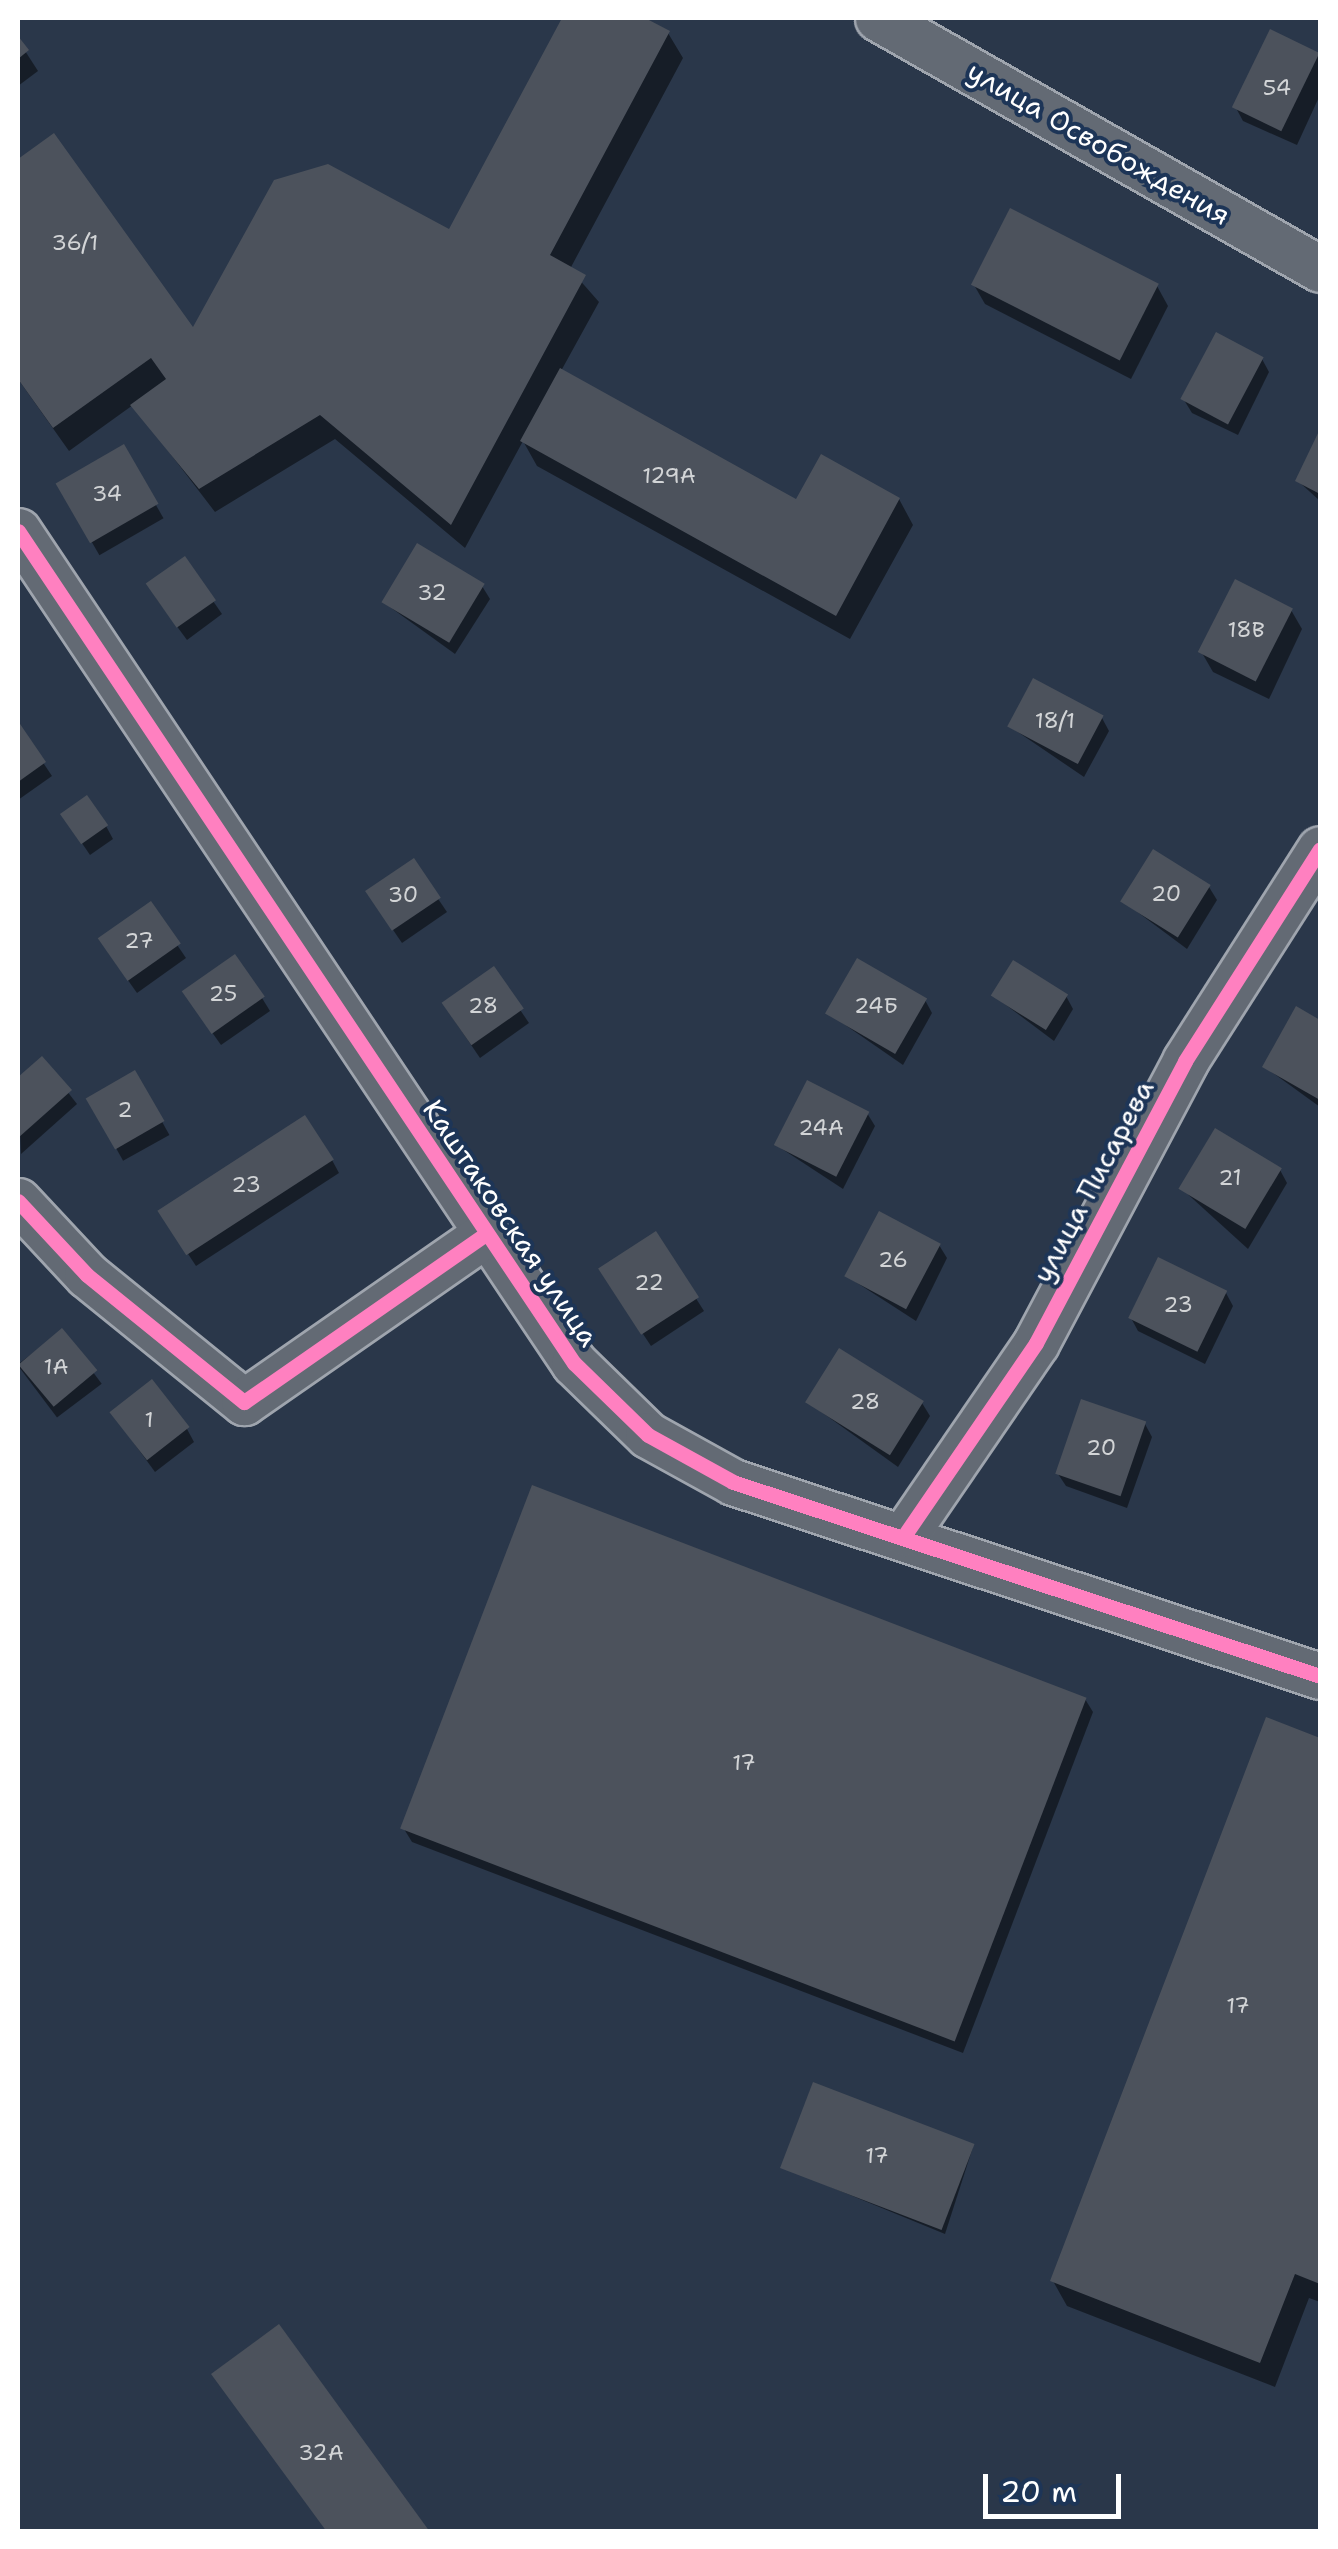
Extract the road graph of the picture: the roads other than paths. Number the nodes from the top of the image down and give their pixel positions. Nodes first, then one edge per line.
1 (878, 18) edge
2 (1320, 270) edge
3 (18, 530) edge
4 (1320, 849) edge
5 (18, 1201) edge
6 (486, 1234) junction
7 (906, 1534) junction
8 (1320, 1676) edge

1 - 2 street, улица Освобождения
3 - 6 street, Каштаковская улица
4 - 7 street, улица Писарева
5 - 6 street
6 - 7 street, Каштаковская улица
7 - 8 street, Каштаковская улица

